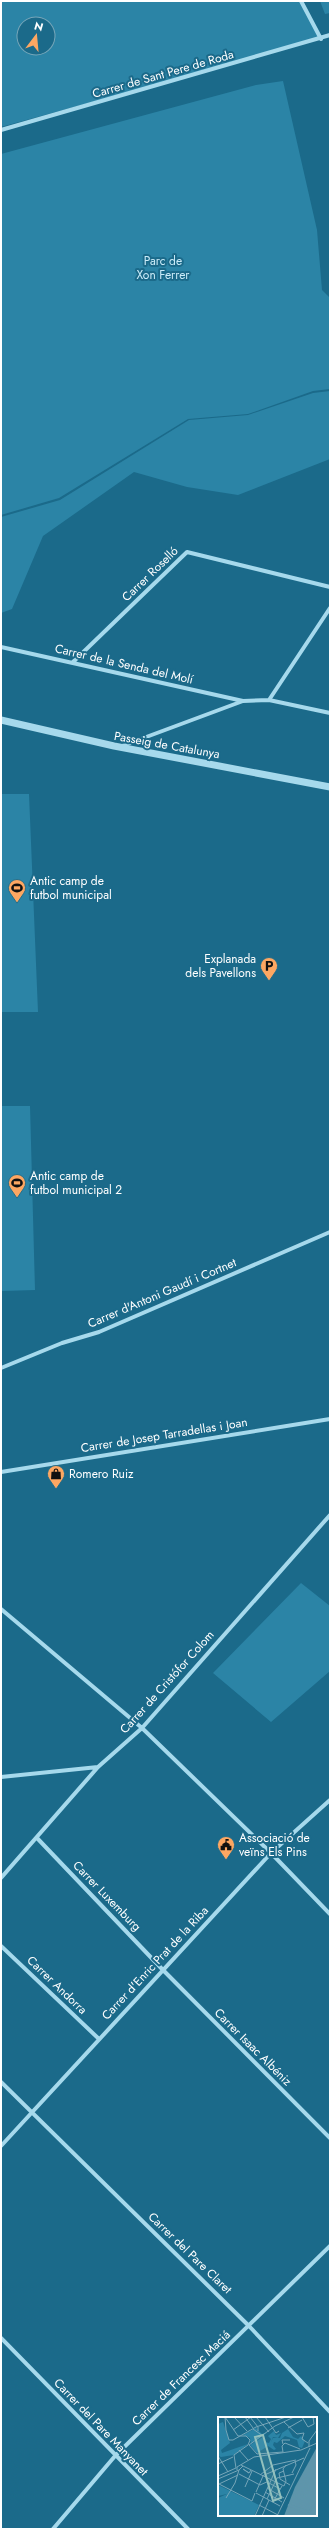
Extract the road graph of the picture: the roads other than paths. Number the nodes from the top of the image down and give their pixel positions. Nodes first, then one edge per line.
1 (301, 1) edge
2 (330, 36) edge
3 (321, 39) junction
4 (1, 130) edge
5 (330, 587) edge
6 (330, 608) edge
7 (1, 647) edge
8 (73, 662) junction
9 (269, 700) junction
10 (243, 701) junction
11 (330, 713) edge
12 (1, 720) edge
13 (120, 747) junction
14 (330, 787) edge
15 (330, 1232) edge
16 (1, 1368) edge
17 (330, 1419) edge
18 (1, 1472) edge
19 (330, 1515) edge
20 (1, 1609) edge
21 (142, 1728) junction
22 (98, 1767) junction
23 (1, 1777) edge
24 (330, 1800) edge
25 (37, 1838) junction
26 (271, 1853) junction
27 (1, 1878) edge
28 (330, 1914) edge
29 (1, 1946) edge
30 (162, 1969) junction
31 (99, 2039) junction
32 (1, 2082) edge
33 (32, 2112) junction
34 (330, 2138) edge
35 (1, 2146) edge
36 (330, 2246) edge
37 (249, 2326) junction
38 (1, 2338) edge
39 (330, 2412) edge
40 (115, 2456) junction
41 (53, 2529) edge
42 (188, 2529) edge

1 - 3 street
2 - 3 street, Carrer de Sant Pere de Roda
3 - 4 street, Carrer de Sant Pere de Roda
5 - 8 street, Carrer Roselló
6 - 9 street
7 - 8 street, Carrer de la Senda del Molí
8 - 10 street, Carrer de la Senda del Molí
9 - 10 street, Carrer de la Senda del Molí
9 - 11 street, Carrer de la Senda del Molí
10 - 13 street, Carrer de la Senda del Molí
12 - 13 street, Passeig de Catalunya
13 - 14 street, Passeig de Catalunya
15 - 16 street, Carrer d'Antoni Gaudí i Cortnet
17 - 18 street, Carrer de Josep Tarradellas i Joan
19 - 21 street, Carrer de Cristófor Colom
20 - 21 street
21 - 22 street, Carrer de Cristófor Colom
21 - 26 street
22 - 23 street
22 - 25 street, Carrer de Cristófor Colom
24 - 26 street, Carrer d'Enric Prat de la Riba
25 - 27 street, Carrer de Cristófor Colom
25 - 30 street, Carrer Luxemburg
26 - 28 street
26 - 30 street, Carrer d'Enric Prat de la Riba
29 - 31 street, Carrer Andorra
30 - 31 street, Carrer d'Enric Prat de la Riba
30 - 34 street, Carrer Isaac Albéniz
31 - 33 street, Carrer d'Enric Prat de la Riba
32 - 33 street, Carrer del Pare Claret
33 - 35 street, Carrer d'Enric Prat de la Riba
33 - 37 street, Carrer del Pare Claret
36 - 37 street, Carrer de Francesc Maciá
37 - 39 street, Carrer del Pare Claret
37 - 40 street, Carrer de Francesc Maciá
38 - 40 street, Carrer del Pare Manyanet
40 - 41 street, Carrer de Francesc Maciá
40 - 42 street, Carrer del Pare Manyanet

